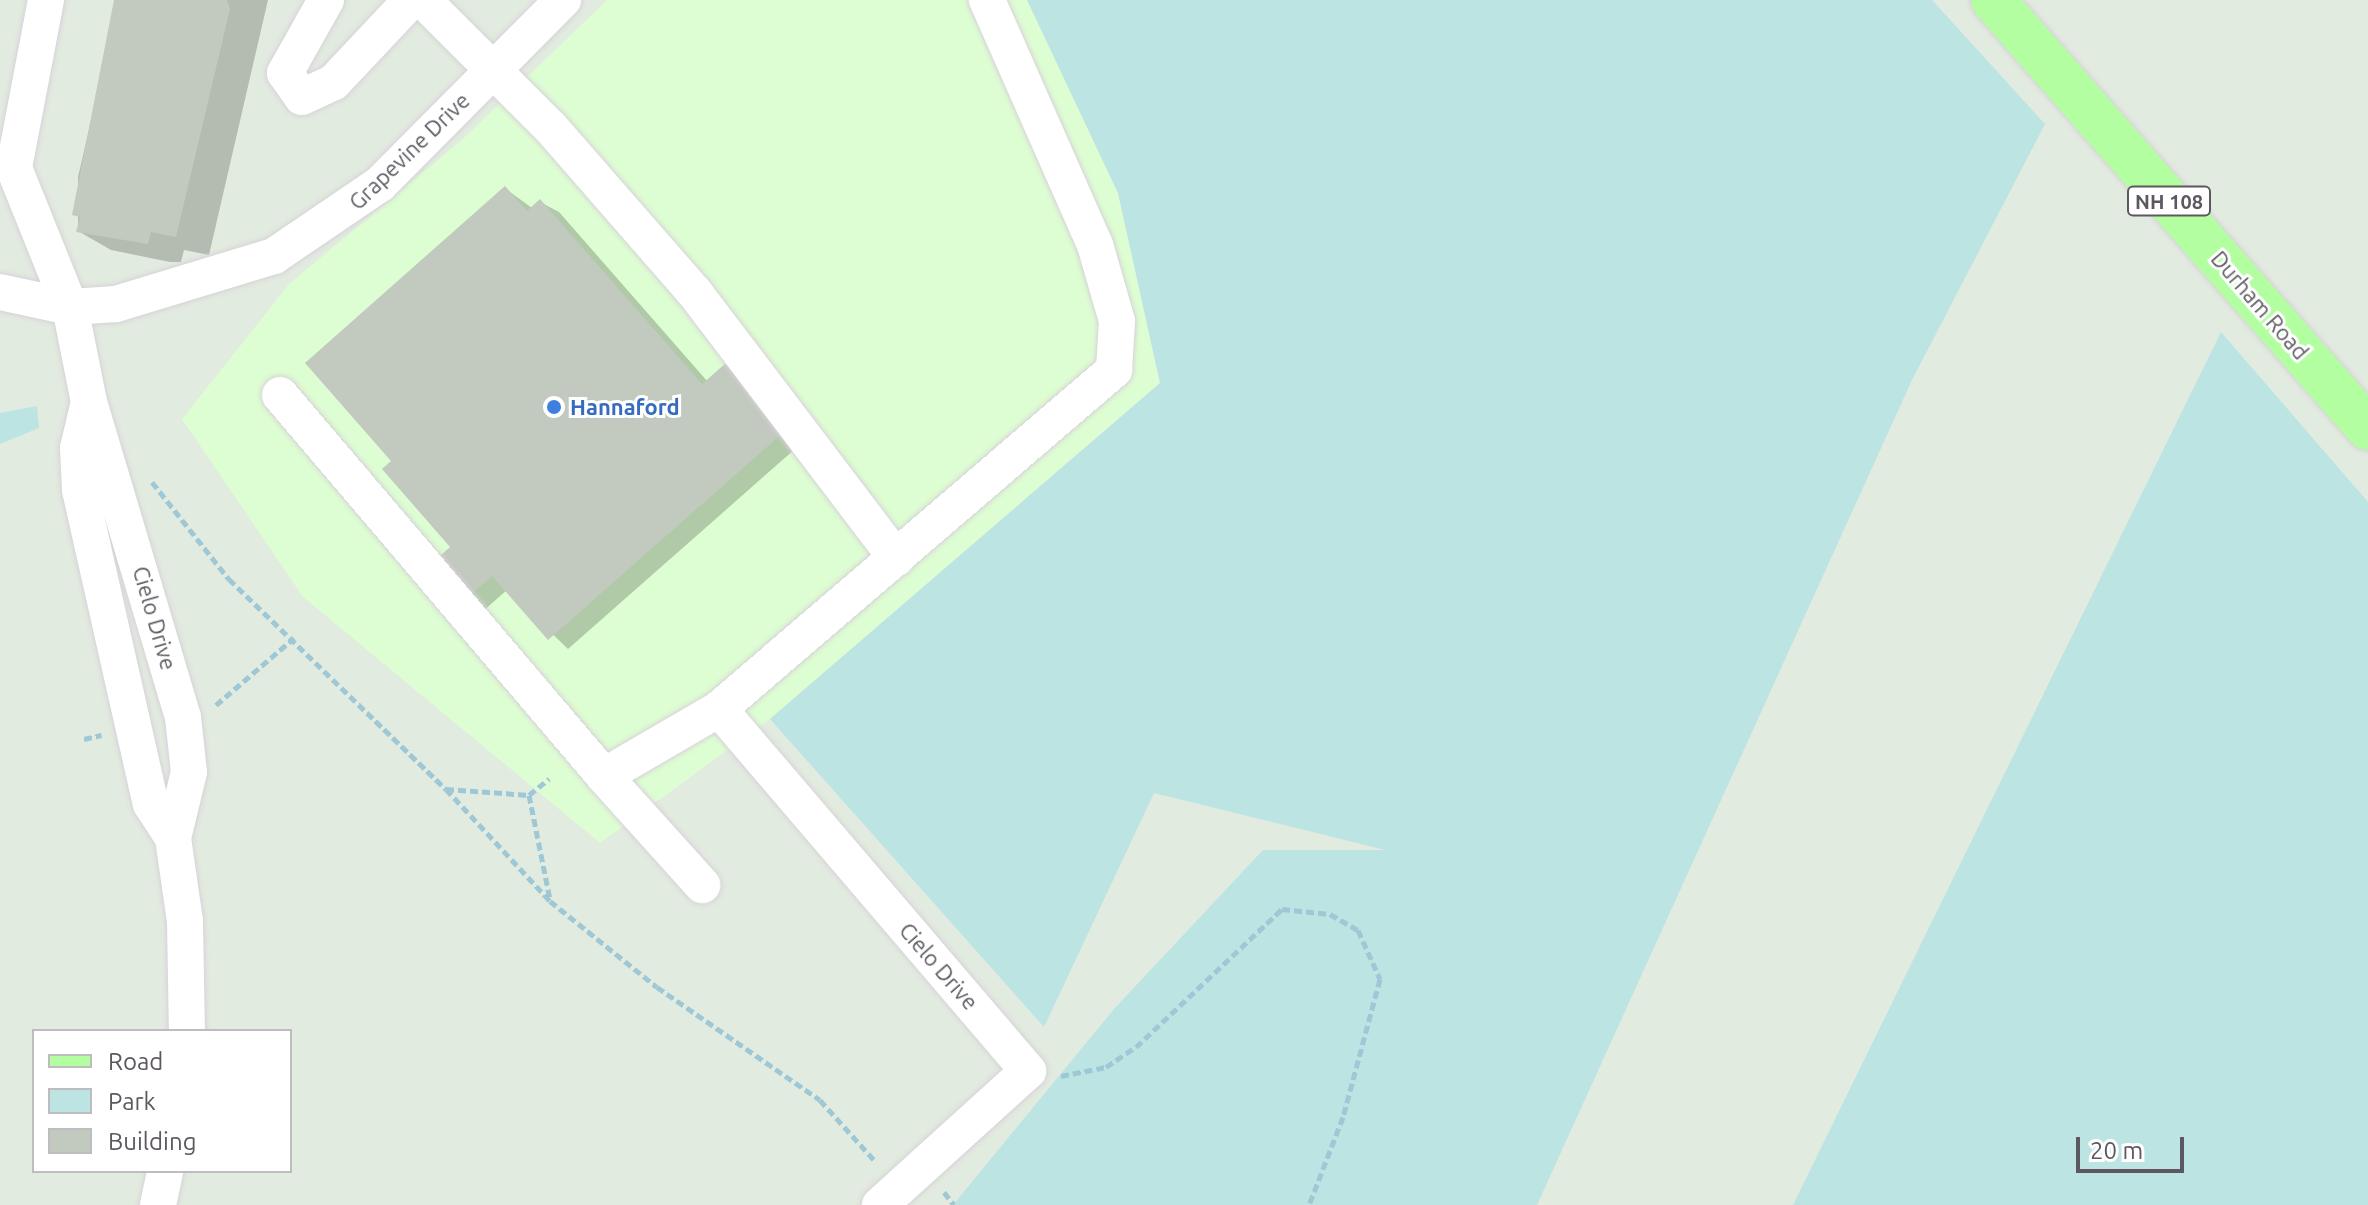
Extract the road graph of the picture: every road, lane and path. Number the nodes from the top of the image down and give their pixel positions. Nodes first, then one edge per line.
1 (46, 0) edge
2 (326, 0) edge
3 (411, 0) edge
4 (423, 0) edge
5 (563, 0) edge
6 (987, 0) edge
7 (1993, 0) edge
8 (495, 68) junction
9 (0, 292) edge
10 (70, 307) junction
11 (280, 395) dead end
12 (89, 402) junction
13 (2368, 428) edge
14 (139, 469) dead end
15 (896, 558) junction
16 (294, 638) junction
17 (719, 709) junction
18 (203, 711) dead end
19 (604, 776) junction
20 (549, 779) dead end
21 (446, 789) junction
22 (529, 795) junction
23 (173, 838) junction
24 (702, 885) dead end
25 (550, 901) junction
26 (187, 1029) edge
27 (1052, 1078) dead end
28 (881, 1168) dead end
29 (165, 1173) edge
30 (158, 1205) edge
31 (880, 1205) edge
32 (1309, 1205) edge

1 - 10 street, Cielo Drive
2 - 3 street
4 - 8 street
5 - 8 street, Grapevine Drive
6 - 15 street
7 - 13 main road, Durham Road / NH 108
8 - 10 street, Grapevine Drive
8 - 15 street
9 - 10 street, Grapevine Drive
10 - 12 street, Cielo Drive
11 - 19 street
12 - 23 street, Cielo Drive
12 - 23 street, Cielo Drive
14 - 16 path
15 - 17 street
16 - 18 path
16 - 21 path
17 - 19 street
17 - 31 street, Cielo Drive
19 - 24 street
20 - 22 path
21 - 22 path
21 - 25 path
22 - 25 path
23 - 26 street, Cielo Drive
25 - 28 path
27 - 32 path
29 - 30 street

